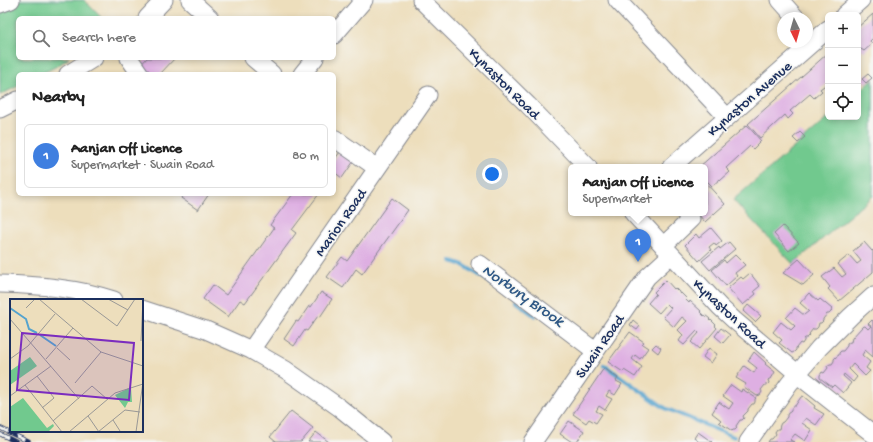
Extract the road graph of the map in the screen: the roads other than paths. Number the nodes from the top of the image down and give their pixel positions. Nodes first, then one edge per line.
1 (10, 0) edge
2 (164, 0) edge
3 (190, 0) edge
4 (364, 0) edge
5 (421, 0) edge
6 (617, 0) edge
7 (780, 0) edge
8 (861, 0) edge
9 (0, 4) edge
10 (791, 12) edge
11 (847, 12) edge
12 (149, 16) edge
13 (208, 16) edge
14 (817, 32) edge
15 (336, 33) edge
16 (91, 60) edge
17 (130, 60) edge
18 (255, 60) edge
19 (313, 60) edge
20 (71, 72) edge
21 (139, 72) edge
22 (270, 72) edge
23 (304, 72) edge
24 (428, 94) dead end
25 (16, 101) edge
26 (0, 109) edge
27 (727, 117) junction
28 (336, 139) edge
29 (585, 164) edge
30 (674, 164) edge
31 (377, 168) junction
32 (636, 216) edge
33 (688, 216) edge
34 (667, 250) junction
35 (480, 264) dead end
36 (0, 284) edge
37 (873, 296) edge
38 (110, 299) edge
39 (143, 309) edge
40 (251, 350) junction
41 (595, 352) junction
42 (798, 374) junction
43 (873, 434) edge
44 (382, 442) edge
45 (533, 442) edge
46 (748, 442) edge

1 - 9 street
2 - 12 street
3 - 13 street
4 - 15 street
5 - 29 street, Kynaston Road
6 - 27 street
7 - 10 street
8 - 11 street
14 - 27 street, Kynaston Avenue
16 - 20 street
17 - 21 street
18 - 22 street
19 - 23 street
24 - 31 street, Marion Road
25 - 26 street
27 - 30 street, Kynaston Avenue
28 - 31 street
31 - 40 street, Marion Road
32 - 34 street, Kynaston Road
33 - 34 street, Swain Road
34 - 41 street, Swain Road
34 - 42 street, Kynaston Road
35 - 41 street
36 - 38 street
37 - 42 street
39 - 40 street
40 - 44 street
41 - 45 street, Swain Road
42 - 43 street, Kynaston Road
42 - 46 street

